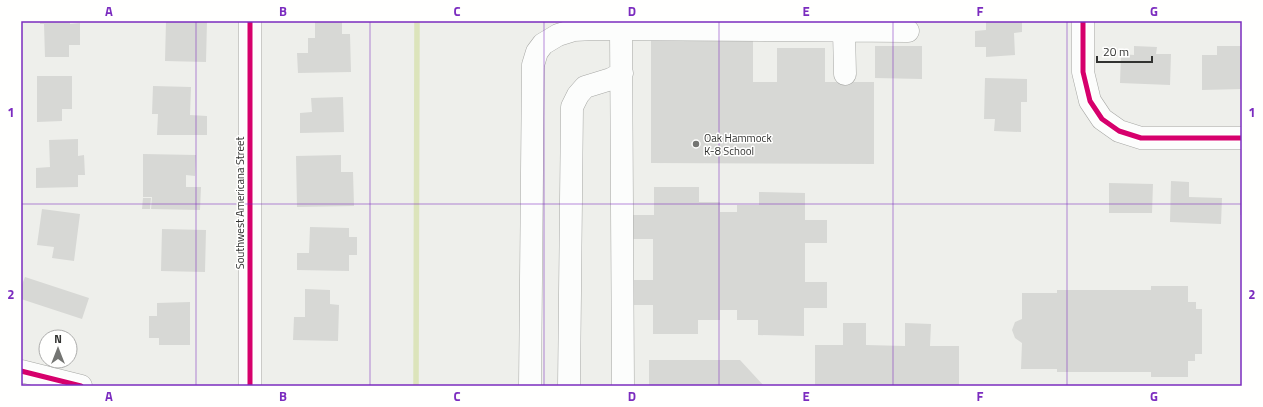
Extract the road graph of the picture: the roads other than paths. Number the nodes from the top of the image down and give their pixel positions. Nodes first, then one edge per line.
1 (250, 21) edge
2 (1083, 21) edge
3 (621, 30) junction
4 (844, 31) junction
5 (908, 31) dead end
6 (622, 73) junction
7 (845, 74) dead end
8 (1242, 138) edge
9 (21, 370) edge
10 (81, 386) edge
11 (250, 386) edge
12 (530, 386) edge
13 (569, 386) edge
14 (623, 386) edge

1 - 11 street, Southwest Americana Street
2 - 8 street
3 - 4 street
3 - 6 street
3 - 12 street
4 - 5 street
4 - 7 street
6 - 13 street
6 - 14 street
9 - 10 street

